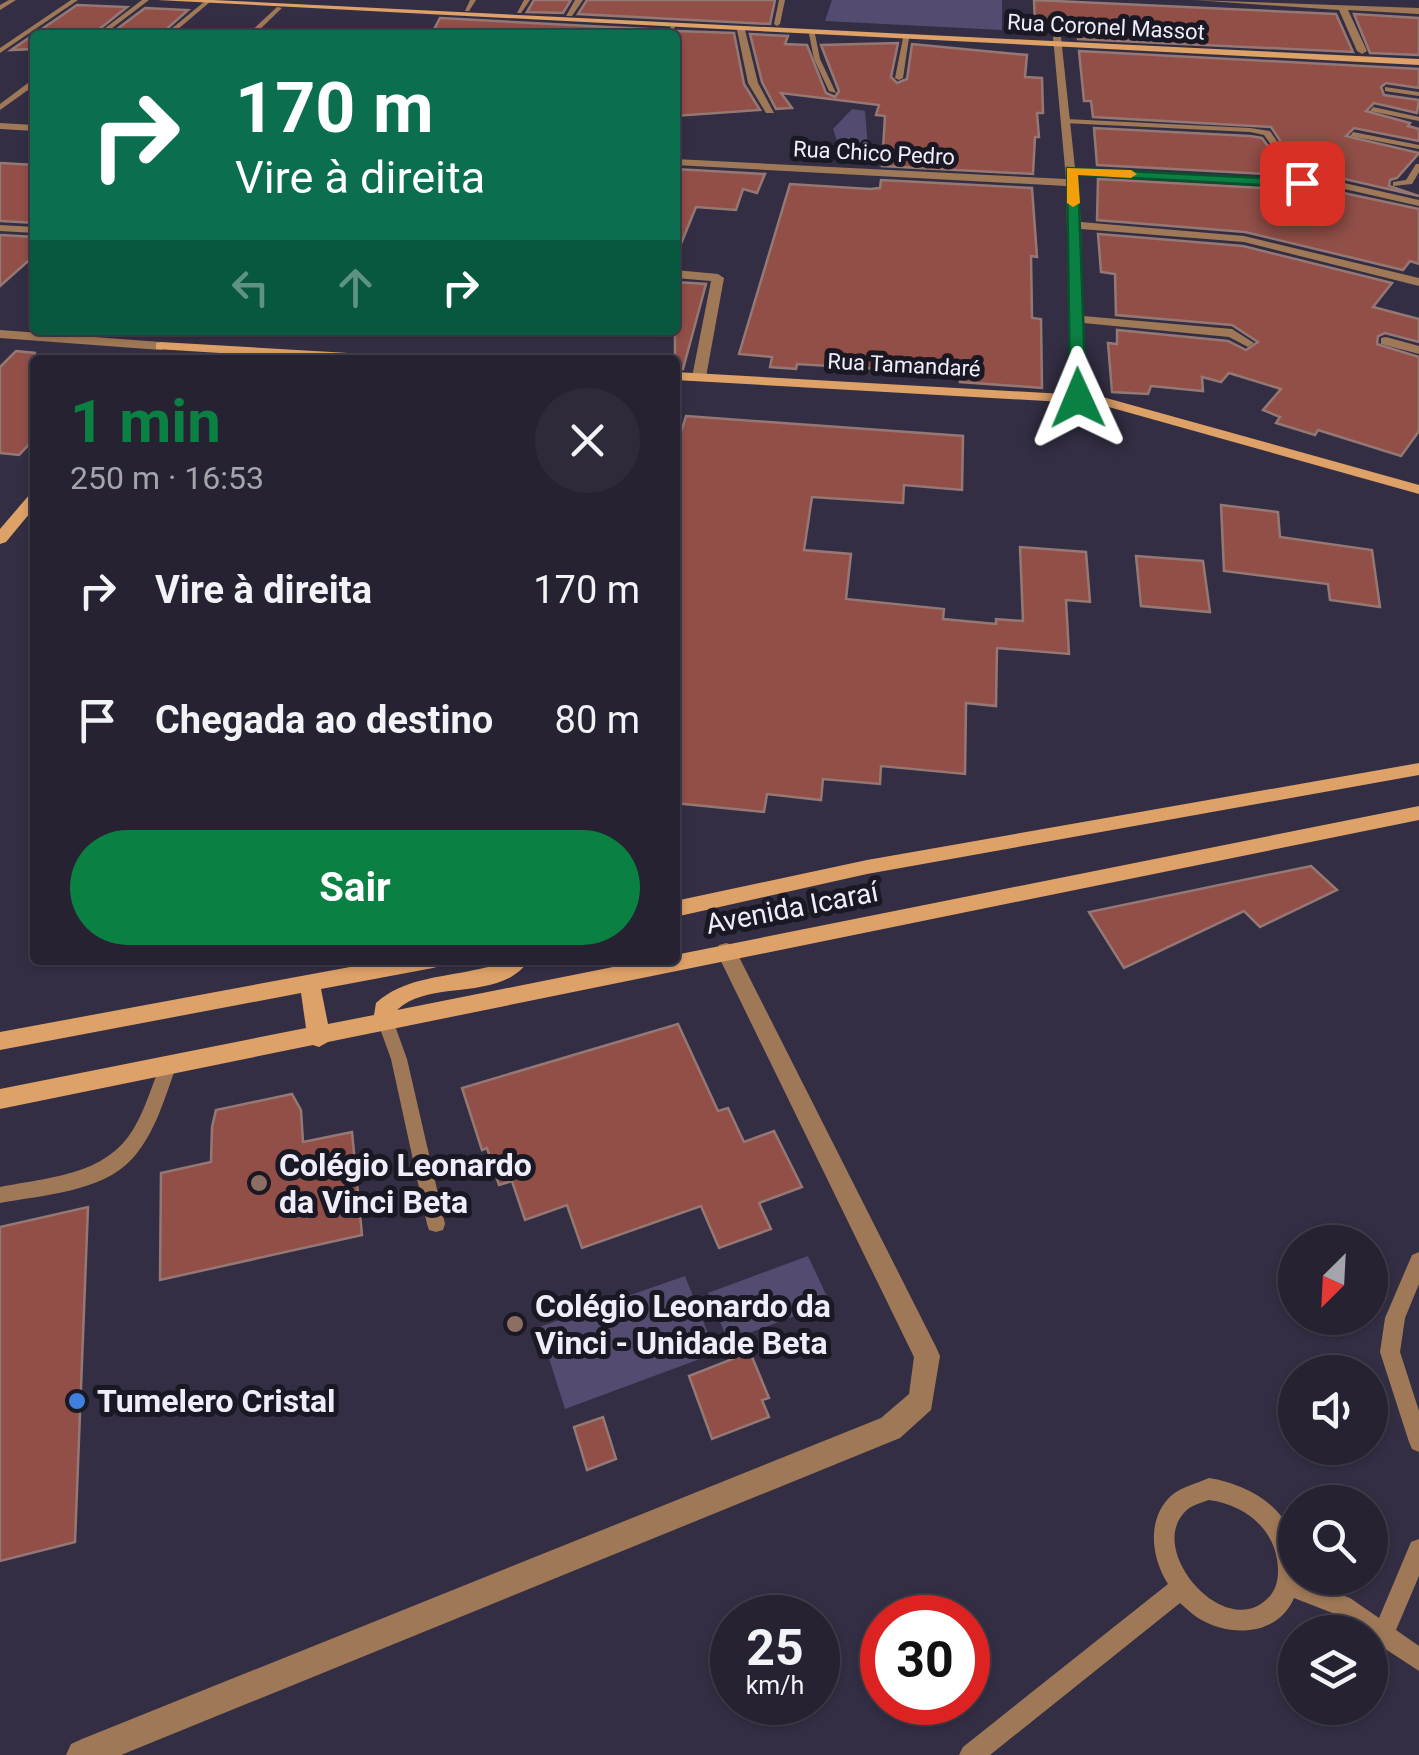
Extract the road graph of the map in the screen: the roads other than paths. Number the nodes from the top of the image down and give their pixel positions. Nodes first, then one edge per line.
1 (13, 0) edge
2 (75, 0) edge
3 (146, 0) edge
4 (161, 0) edge
5 (528, 0) edge
6 (579, 0) edge
7 (782, 0) edge
8 (1198, 0) edge
9 (207, 2) edge
10 (254, 2) edge
11 (470, 5) edge
12 (1342, 7) junction
13 (0, 8) edge
14 (279, 8) junction
15 (1419, 11) edge
16 (443, 12) junction
17 (520, 12) junction
18 (569, 14) junction
19 (777, 24) junction
20 (432, 26) dead end
21 (32, 30) edge
22 (106, 30) edge
23 (172, 30) edge
24 (255, 30) edge
25 (658, 30) edge
26 (741, 30) junction
27 (30, 31) edge
28 (680, 31) edge
29 (812, 34) junction
30 (906, 38) junction
31 (1058, 41) junction
32 (0, 52) edge
33 (1362, 52) junction
34 (1419, 54) edge
35 (1419, 62) edge
36 (899, 78) dead end
37 (30, 86) edge
38 (1388, 88) dead end
39 (833, 91) dead end
40 (1419, 94) edge
41 (0, 108) edge
42 (1373, 109) dead end
43 (770, 111) dead end
44 (1419, 118) edge
45 (1066, 121) junction
46 (0, 126) edge
47 (30, 128) edge
48 (1353, 134) dead end
49 (1277, 147) dead end
50 (1419, 148) edge
51 (680, 162) edge
52 (1419, 166) edge
53 (1071, 177) junction
54 (1396, 184) dead end
55 (1419, 204) edge
56 (1076, 225) junction
57 (0, 228) edge
58 (30, 230) edge
59 (680, 274) edge
60 (1419, 282) edge
61 (1076, 318) junction
62 (0, 334) edge
63 (171, 335) edge
64 (1386, 341) dead end
65 (1248, 343) dead end
66 (161, 346) junction
67 (1419, 350) edge
68 (154, 355) edge
69 (315, 355) edge
70 (680, 376) edge
71 (699, 376) junction
72 (1078, 398) junction
73 (1419, 490) edge
74 (30, 503) edge
75 (0, 539) edge
76 (1419, 769) edge
77 (1419, 813) edge
78 (680, 908) edge
79 (726, 952) junction
80 (680, 961) edge
81 (409, 965) edge
82 (512, 965) edge
83 (663, 965) edge
84 (310, 985) junction
85 (386, 1022) junction
86 (320, 1038) junction
87 (0, 1041) edge
88 (168, 1067) junction
89 (0, 1099) edge
90 (0, 1195) edge
91 (436, 1224) dead end
92 (1419, 1260) edge
93 (1419, 1442) edge
94 (1278, 1535) edge
95 (1419, 1550) edge
96 (1181, 1588) junction
97 (1282, 1595) edge
98 (1314, 1595) edge
99 (1355, 1615) edge
100 (1388, 1623) edge
101 (1388, 1638) edge
102 (1419, 1660) edge
103 (82, 1755) edge
104 (971, 1755) edge

1 - 13 lane
2 - 21 lane
3 - 22 lane
4 - 9 street, Rua Coronel Massot
5 - 17 lane
6 - 18 street
7 - 19 lane
8 - 12 street
9 - 10 street, Rua Coronel Massot
9 - 23 lane
10 - 14 street, Rua Coronel Massot
10 - 16 street, Rua Coronel Massot
11 - 16 street, Rua Coronel Massot
11 - 17 street, Rua Coronel Massot
12 - 15 street
12 - 33 street
14 - 16 street, Rua Coronel Massot
14 - 24 lane
16 - 20 street
16 - 25 street, Rua Coronel Massot
17 - 18 street, Rua Coronel Massot
18 - 19 street, Rua Coronel Massot
19 - 31 street, Rua Coronel Massot
26 - 28 street, Rua Coronel Massot
26 - 29 street, Rua Coronel Massot
26 - 43 street
27 - 32 lane
29 - 30 street, Rua Coronel Massot
29 - 39 lane
30 - 31 street, Rua Coronel Massot
30 - 36 lane
31 - 33 street, Rua Coronel Massot
31 - 35 street, Rua Coronel Massot
31 - 45 street
33 - 34 street, Rua Coronel Massot
37 - 41 lane
38 - 40 lane
42 - 44 lane
45 - 49 lane
45 - 53 street
46 - 47 street
48 - 50 lane
51 - 53 street, Rua Chico Pedro
52 - 54 lane
53 - 55 street, Rua Chico Pedro
53 - 56 street
56 - 60 street
56 - 61 street
57 - 58 street
59 - 71 street
61 - 65 street
61 - 72 street
62 - 66 street
63 - 66 street
64 - 67 street
66 - 68 street
66 - 69 street
70 - 71 street, Rua Tamandaré
71 - 72 street, Rua Tamandaré
72 - 73 street, Rua Tamandaré
74 - 75 street
76 - 78 street, Avenida Icaraí
77 - 79 street, Avenida Icaraí
79 - 80 street, Avenida Icaraí
79 - 103 street
81 - 84 street
82 - 85 street
83 - 85 street, Avenida Icaraí
84 - 86 street
84 - 87 street
85 - 86 street, Avenida Icaraí
85 - 91 lane
86 - 88 street, Avenida Icaraí
88 - 89 street, Avenida Icaraí
88 - 90 lane
92 - 93 lane
94 - 96 lane
95 - 100 lane
96 - 97 lane
96 - 104 lane
98 - 99 lane
101 - 102 lane

